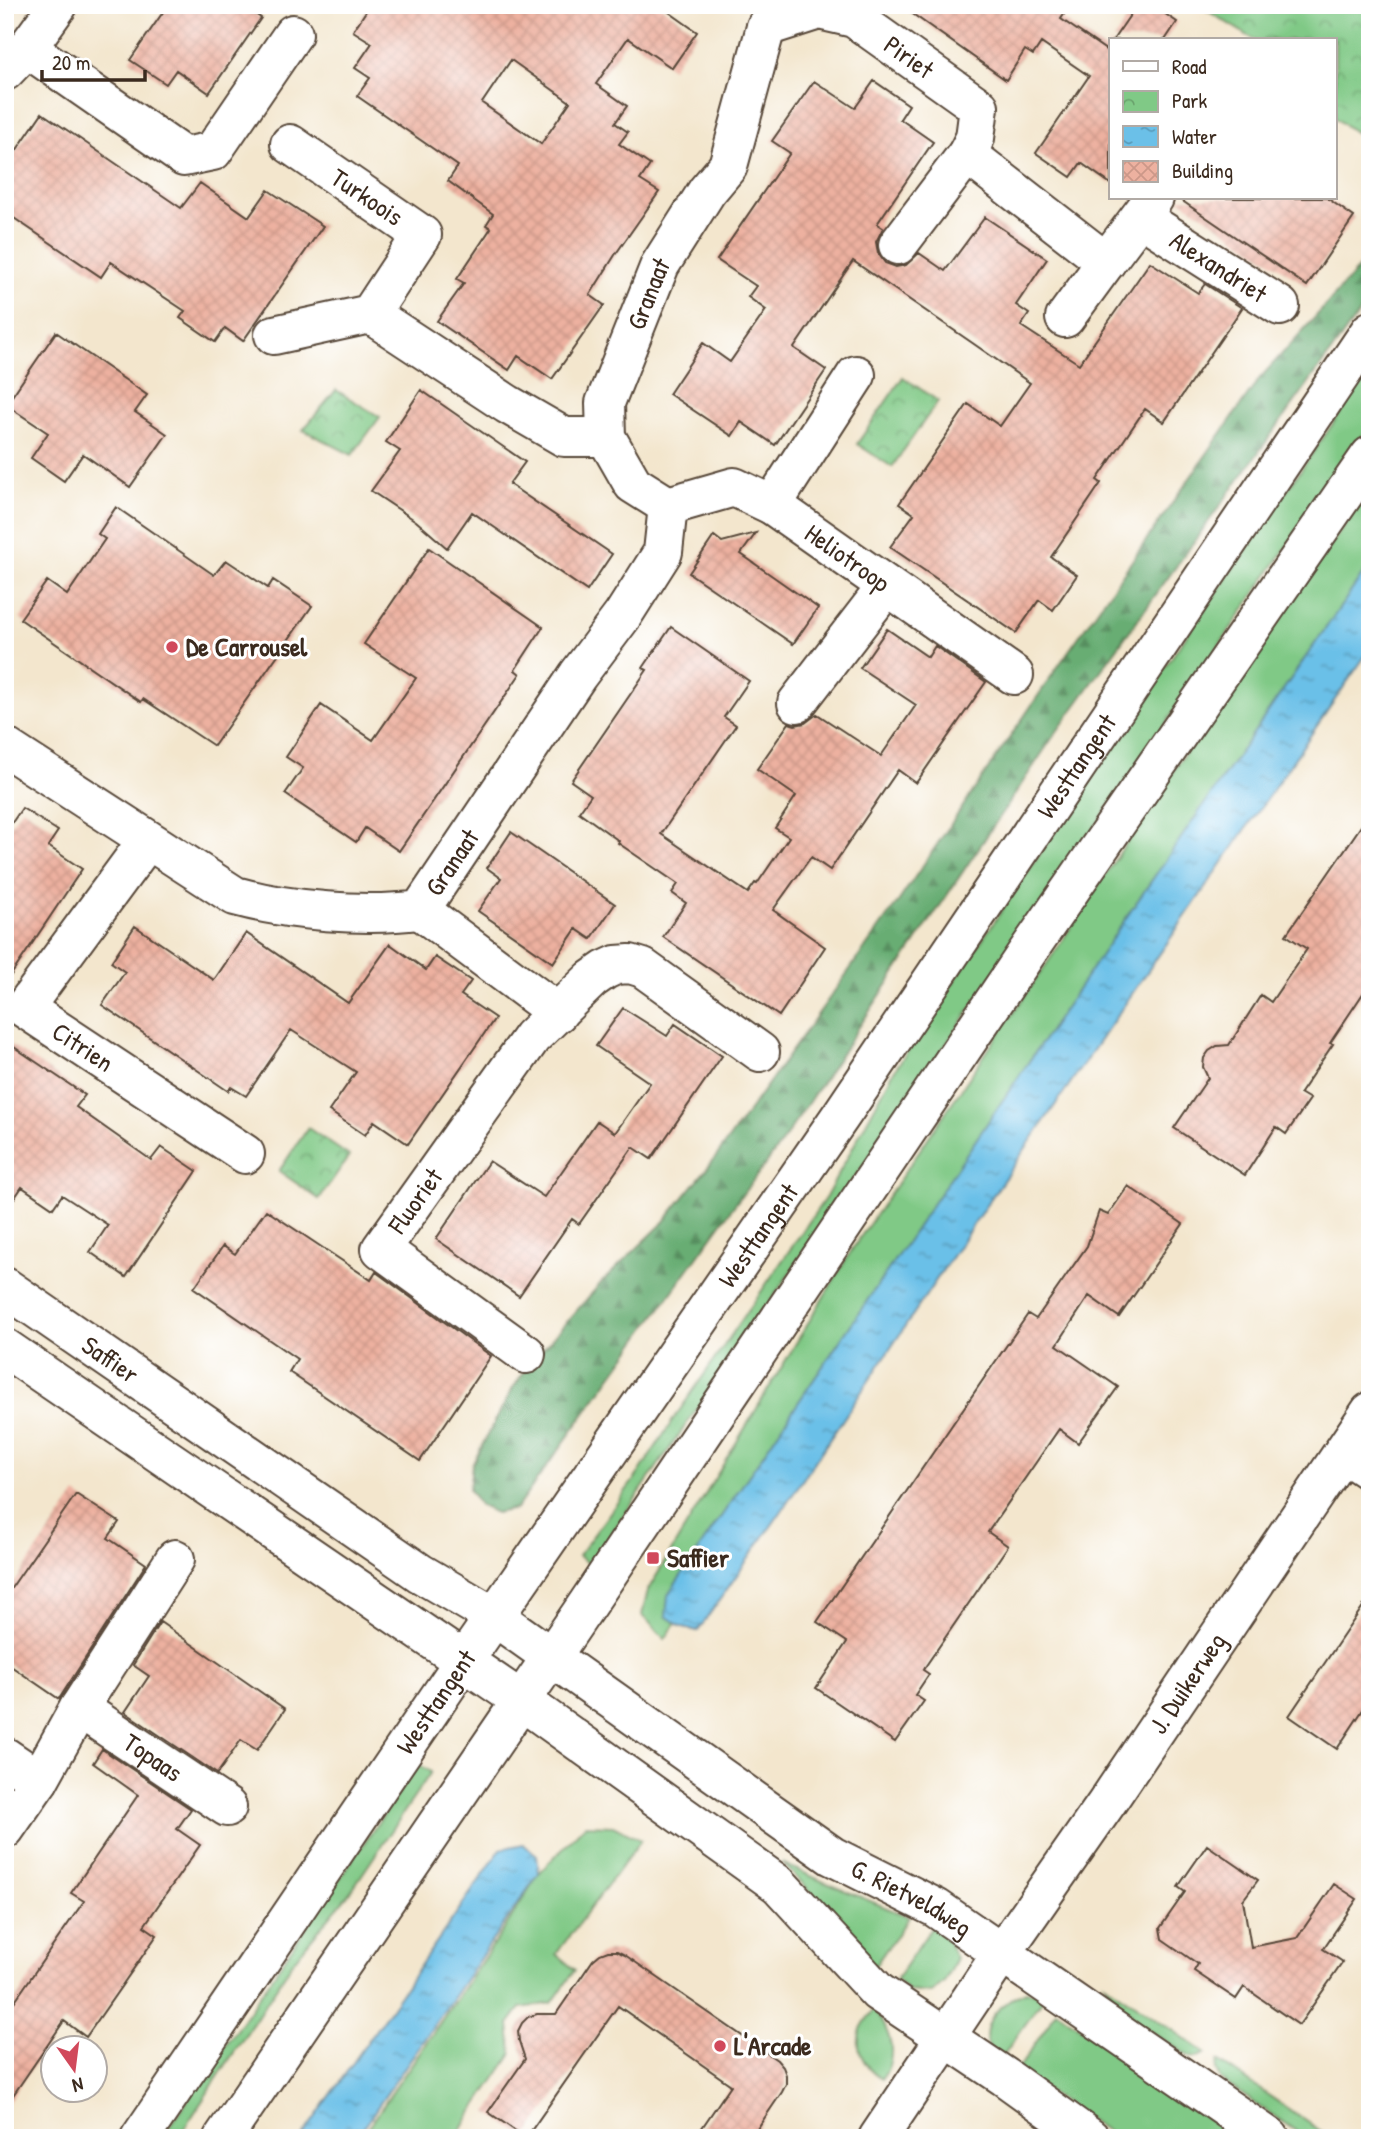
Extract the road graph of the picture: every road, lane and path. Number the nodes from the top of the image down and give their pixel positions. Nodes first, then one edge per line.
1 (58, 5) edge
2 (759, 16) edge
3 (293, 34) dead end
4 (16, 59) edge
5 (290, 144) dead end
6 (967, 154) junction
7 (728, 166) joint
8 (1147, 207) edge
9 (898, 245) dead end
10 (1107, 262) junction
11 (1280, 306) dead end
12 (370, 314) junction
13 (1065, 318) dead end
14 (1370, 331) edge
15 (274, 335) dead end
16 (856, 375) dead end
17 (606, 437) junction
18 (1370, 456) edge
19 (772, 505) junction
20 (668, 506) junction
21 (887, 586) junction
22 (1014, 675) dead end
23 (797, 703) dead end
24 (5, 747) edge
25 (147, 841) junction
26 (420, 910) junction
27 (558, 1013) junction
28 (760, 1052) dead end
29 (245, 1154) dead end
30 (5, 1287) edge
31 (5, 1348) edge
32 (526, 1354) dead end
33 (1370, 1412) edge
34 (1356, 1462) edge
35 (175, 1559) dead end
36 (495, 1617) junction
37 (551, 1657) junction
38 (463, 1661) junction
39 (522, 1701) junction
40 (79, 1708) junction
41 (5, 1757) edge
42 (39, 1780) junction
43 (227, 1807) dead end
44 (5, 1829) edge
45 (1002, 1953) junction
46 (946, 2038) junction
47 (140, 2138) edge
48 (223, 2138) edge
49 (878, 2138) edge
50 (1090, 2138) edge
51 (1270, 2138) edge

1 - 4 street
2 - 6 street, Piriet
2 - 7 street, Piriet
3 - 4 street
5 - 12 street, Turkoois
6 - 9 street, Piriet
6 - 10 street
7 - 17 street, Granaat
8 - 10 street
8 - 11 street, Alexandriet
10 - 13 street
12 - 15 street
12 - 17 street
14 - 36 street, Westtangent
16 - 19 street
17 - 20 street, Granaat
18 - 37 street
19 - 20 street, Heliotroop
19 - 21 street, Heliotroop
20 - 26 street, Granaat
21 - 22 street, Heliotroop
21 - 23 street
24 - 25 street, Granaat
25 - 26 street, Granaat
25 - 29 street, Citrien
26 - 27 street
27 - 28 street, Fluoriet
27 - 32 street, Fluoriet
30 - 36 street, Saffier
31 - 38 street, Saffier
33 - 34 street, J. Duikerweg
34 - 45 street, J. Duikerweg
35 - 40 street
36 - 37 street, Saffier
36 - 38 street, Westtangent
37 - 39 street
37 - 45 street, G. Rietveldweg
38 - 39 street, Saffier
38 - 47 street, Westtangent
39 - 46 street
39 - 48 street
40 - 42 street
40 - 43 street, Topaas
41 - 42 street
42 - 44 street
45 - 46 street, J. Duikerweg
45 - 51 street, G. Rietveldweg
46 - 49 street, J. Duikerweg
46 - 50 street

